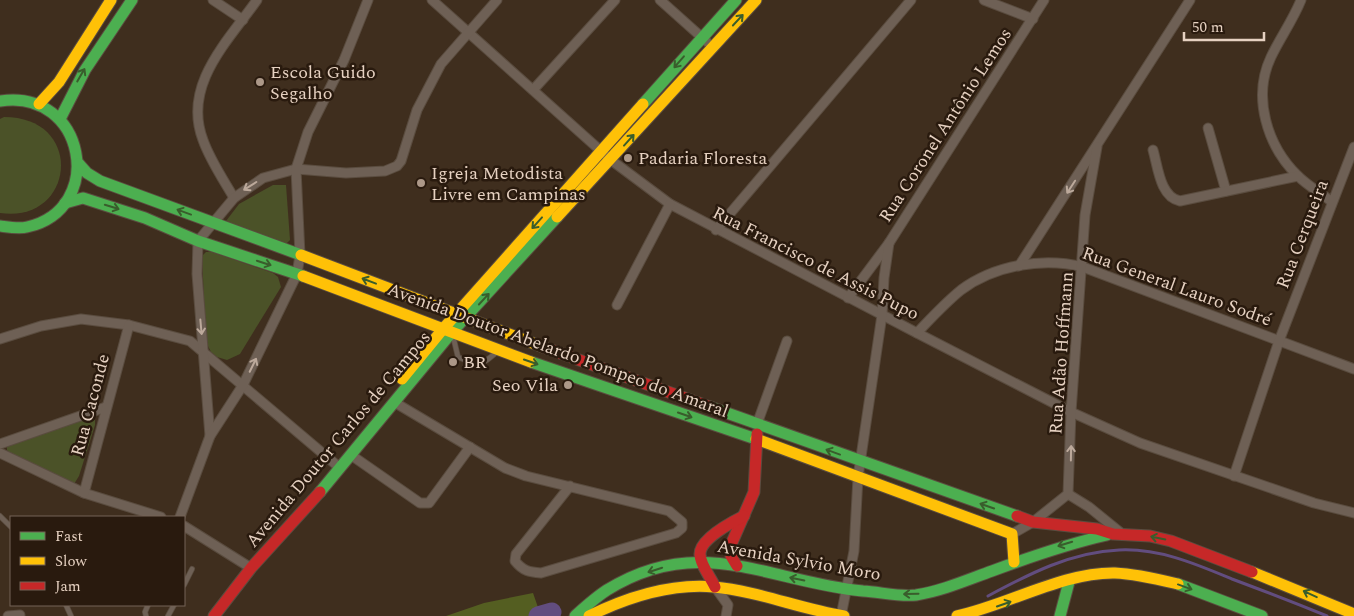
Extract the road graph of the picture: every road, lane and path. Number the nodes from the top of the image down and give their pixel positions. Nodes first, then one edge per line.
1 (111, 0) edge
2 (132, 0) edge
3 (213, 0) edge
4 (257, 0) edge
5 (368, 0) edge
6 (432, 0) edge
7 (497, 0) edge
8 (615, 0) edge
9 (660, 0) edge
10 (736, 0) edge
11 (756, 0) edge
12 (911, 0) edge
13 (984, 0) edge
14 (1044, 0) edge
15 (1190, 0) edge
16 (1301, 0) edge
17 (1032, 19) junction
18 (243, 20) junction
19 (468, 31) junction
20 (702, 37) junction
21 (712, 47) junction
22 (533, 90) junction
23 (0, 102) edge
24 (39, 104) junction
25 (60, 119) junction
26 (1208, 128) dead end
27 (1098, 147) junction
28 (1354, 147) edge
29 (601, 150) junction
30 (1153, 150) dead end
31 (612, 160) junction
32 (79, 164) junction
33 (296, 169) junction
34 (1298, 176) junction
35 (1226, 191) junction
36 (234, 198) junction
37 (1332, 202) junction
38 (65, 203) junction
39 (670, 204) junction
40 (214, 224) junction
41 (0, 226) edge
42 (716, 230) junction
43 (198, 241) junction
44 (889, 243) junction
45 (300, 255) junction
46 (1019, 266) junction
47 (1083, 268) junction
48 (297, 274) junction
49 (848, 298) junction
50 (617, 305) dead end
51 (882, 315) junction
52 (461, 316) junction
53 (129, 325) junction
54 (447, 331) junction
55 (917, 333) junction
56 (0, 339) edge
57 (787, 341) dead end
58 (1279, 341) junction
59 (203, 350) junction
60 (499, 351) junction
61 (592, 365) junction
62 (1354, 369) edge
63 (586, 381) junction
64 (243, 385) junction
65 (394, 402) junction
66 (106, 407) junction
67 (1071, 412) junction
68 (757, 424) junction
69 (210, 436) junction
70 (757, 440) junction
71 (0, 444) edge
72 (470, 447) junction
73 (0, 453) edge
74 (351, 455) junction
75 (860, 462) junction
76 (337, 465) junction
77 (858, 476) junction
78 (1234, 476) junction
79 (570, 486) junction
80 (84, 493) junction
81 (1068, 494) junction
82 (1354, 513) edge
83 (0, 516) edge
84 (159, 516) edge
85 (180, 516) edge
86 (744, 516) junction
87 (1033, 522) junction
88 (10, 526) edge
89 (185, 527) edge
90 (1012, 534) junction
91 (1117, 534) junction
92 (702, 561) junction
93 (1014, 562) junction
94 (249, 566) junction
95 (737, 566) junction
96 (192, 569) dead end
97 (1069, 582) junction
98 (185, 583) edge
99 (715, 588) junction
100 (845, 589) junction
101 (1354, 614) edge
102 (20, 615) dead end
103 (8, 616) edge
104 (206, 616) edge
105 (214, 616) edge
106 (575, 616) edge
107 (589, 616) edge
108 (726, 616) edge
109 (842, 616) edge
110 (957, 616) edge
111 (1060, 616) edge
112 (1262, 616) edge

1 - 24 main road
25 -> 2 main road
3 - 18 street
4 - 18 street
5 - 33 street
6 - 19 street, Rua Francisco de Assis Pupo
7 - 19 street
8 - 22 street
9 - 20 street
10 - 20 main road, Avenida Doutor Carlos de Campos
21 -> 11 main road, Avenida Doutor Carlos de Campos
12 - 42 street
13 - 17 street
14 - 17 street, Rua Coronel Antônio Lemos
15 - 27 street, Rua Adão Hoffmann
16 - 34 street
17 - 44 street, Rua Coronel Antônio Lemos
18 - 36 street
19 - 22 street, Rua Francisco de Assis Pupo
19 - 33 street
20 - 21 street
20 -> 29 main road, Avenida Doutor Carlos de Campos
31 -> 21 main road, Avenida Doutor Carlos de Campos
22 - 29 street, Rua Francisco de Assis Pupo
23 - 24 main road
24 - 25 main road
25 - 32 main road
26 - 35 street
27 -> 46 street, Rua Adão Hoffmann
27 - 47 street, Rua Adão Hoffmann
28 - 37 street, Rua Cerqueira
29 - 31 street, Rua Francisco de Assis Pupo
29 -> 52 main road, Avenida Doutor Carlos de Campos
30 - 35 street
31 - 39 street, Rua Francisco de Assis Pupo
52 -> 31 main road, Avenida Doutor Carlos de Campos
32 - 38 main road
40 -> 32 main road, Avenida Doutor Abelardo Pompeo do Amaral
33 -> 36 street
33 - 45 street
34 - 35 street
34 - 37 street
36 - 40 street
37 - 58 street, Rua Cerqueira
38 - 41 main road
38 -> 43 main road, Avenida Doutor Abelardo Pompeo do Amaral
39 - 42 street, Rua Francisco de Assis Pupo
39 - 50 street
40 - 43 street
40 - 45 main road, Avenida Doutor Abelardo Pompeo do Amaral
42 - 49 street, Rua Francisco de Assis Pupo
43 -> 48 main road, Avenida Doutor Abelardo Pompeo do Amaral
43 -> 59 street
44 - 49 street, Rua Coronel Antônio Lemos
44 - 51 street, Rua Coronel Antônio Lemos
45 - 48 street
52 -> 45 main road, Avenida Doutor Abelardo Pompeo do Amaral
46 - 47 street, Rua General Lauro Sodré
46 - 55 street, Rua General Lauro Sodré
47 - 58 street, Rua General Lauro Sodré
47 - 67 street, Rua Adão Hoffmann
48 - 54 main road, Avenida Doutor Abelardo Pompeo do Amaral
64 -> 48 street
49 - 51 street, Rua Francisco de Assis Pupo
51 - 55 street, Rua Francisco de Assis Pupo
51 - 75 street, Rua Coronel Antônio Lemos
52 - 54 main road, Avenida Doutor Carlos de Campos
52 - 61 main road, Avenida Doutor Abelardo Pompeo do Amaral
53 - 56 street
53 - 59 street
53 - 66 street, Rua Caconde
54 - 60 main road, Avenida Doutor Abelardo Pompeo do Amaral
54 - 60 lane
54 - 65 main road, Avenida Doutor Carlos de Campos
54 - 76 main road, Avenida Doutor Carlos de Campos
55 - 67 street, Rua Francisco de Assis Pupo
57 - 68 street
58 - 62 street, Rua General Lauro Sodré
58 - 78 street, Rua Cerqueira
59 - 64 street
59 - 69 street
60 -> 63 main road, Avenida Doutor Abelardo Pompeo do Amaral
61 - 63 main road
61 - 68 main road, Avenida Doutor Abelardo Pompeo do Amaral
63 -> 70 main road, Avenida Doutor Abelardo Pompeo do Amaral
64 - 69 street
64 - 76 street
65 - 72 street
65 - 74 main road, Avenida Doutor Carlos de Campos
66 - 71 street
66 - 80 street, Rua Caconde
67 - 78 street, Rua Francisco de Assis Pupo
81 -> 67 street, Rua Adão Hoffmann
68 - 70 main road
75 -> 68 main road, Avenida Doutor Abelardo Pompeo do Amaral
69 - 85 street
70 - 77 main road, Avenida Doutor Abelardo Pompeo do Amaral
70 - 86 main road
72 - 74 street
72 - 79 street
73 - 80 street
74 - 76 main road, Avenida Doutor Carlos de Campos
75 - 77 street, Rua Coronel Antônio Lemos
87 -> 75 main road, Avenida Doutor Abelardo Pompeo do Amaral
76 - 94 main road, Avenida Doutor Carlos de Campos
77 - 90 main road, Avenida Doutor Abelardo Pompeo do Amaral
77 - 100 street, Rua Coronel Antônio Lemos
78 - 82 street, Rua Francisco de Assis Pupo
79 - 79 street
80 - 84 street
81 - 87 street
81 - 91 street
83 - 88 lane
86 - 92 main road
86 - 95 main road
87 - 90 street
87 - 91 main road, Avenida Doutor Abelardo Pompeo do Amaral
89 - 94 street
90 - 93 main road
91 -> 93 main road, Avenida Sylvio Moro
101 -> 91 main road
92 - 95 main road, Avenida Sylvio Moro
92 - 99 main road
92 -> 106 main road, Avenida Sylvio Moro
93 -> 100 main road, Avenida Sylvio Moro
94 - 104 main road, Avenida Doutor Carlos de Campos
94 - 105 main road, Avenida Doutor Carlos de Campos
100 -> 95 main road, Avenida Sylvio Moro
96 - 98 lane
110 -> 97 main road
97 - 111 main road
97 -> 112 main road
99 - 107 main road
99 - 108 street
99 - 109 main road
100 - 109 street, Rua Coronel Antônio Lemos
102 - 103 street

